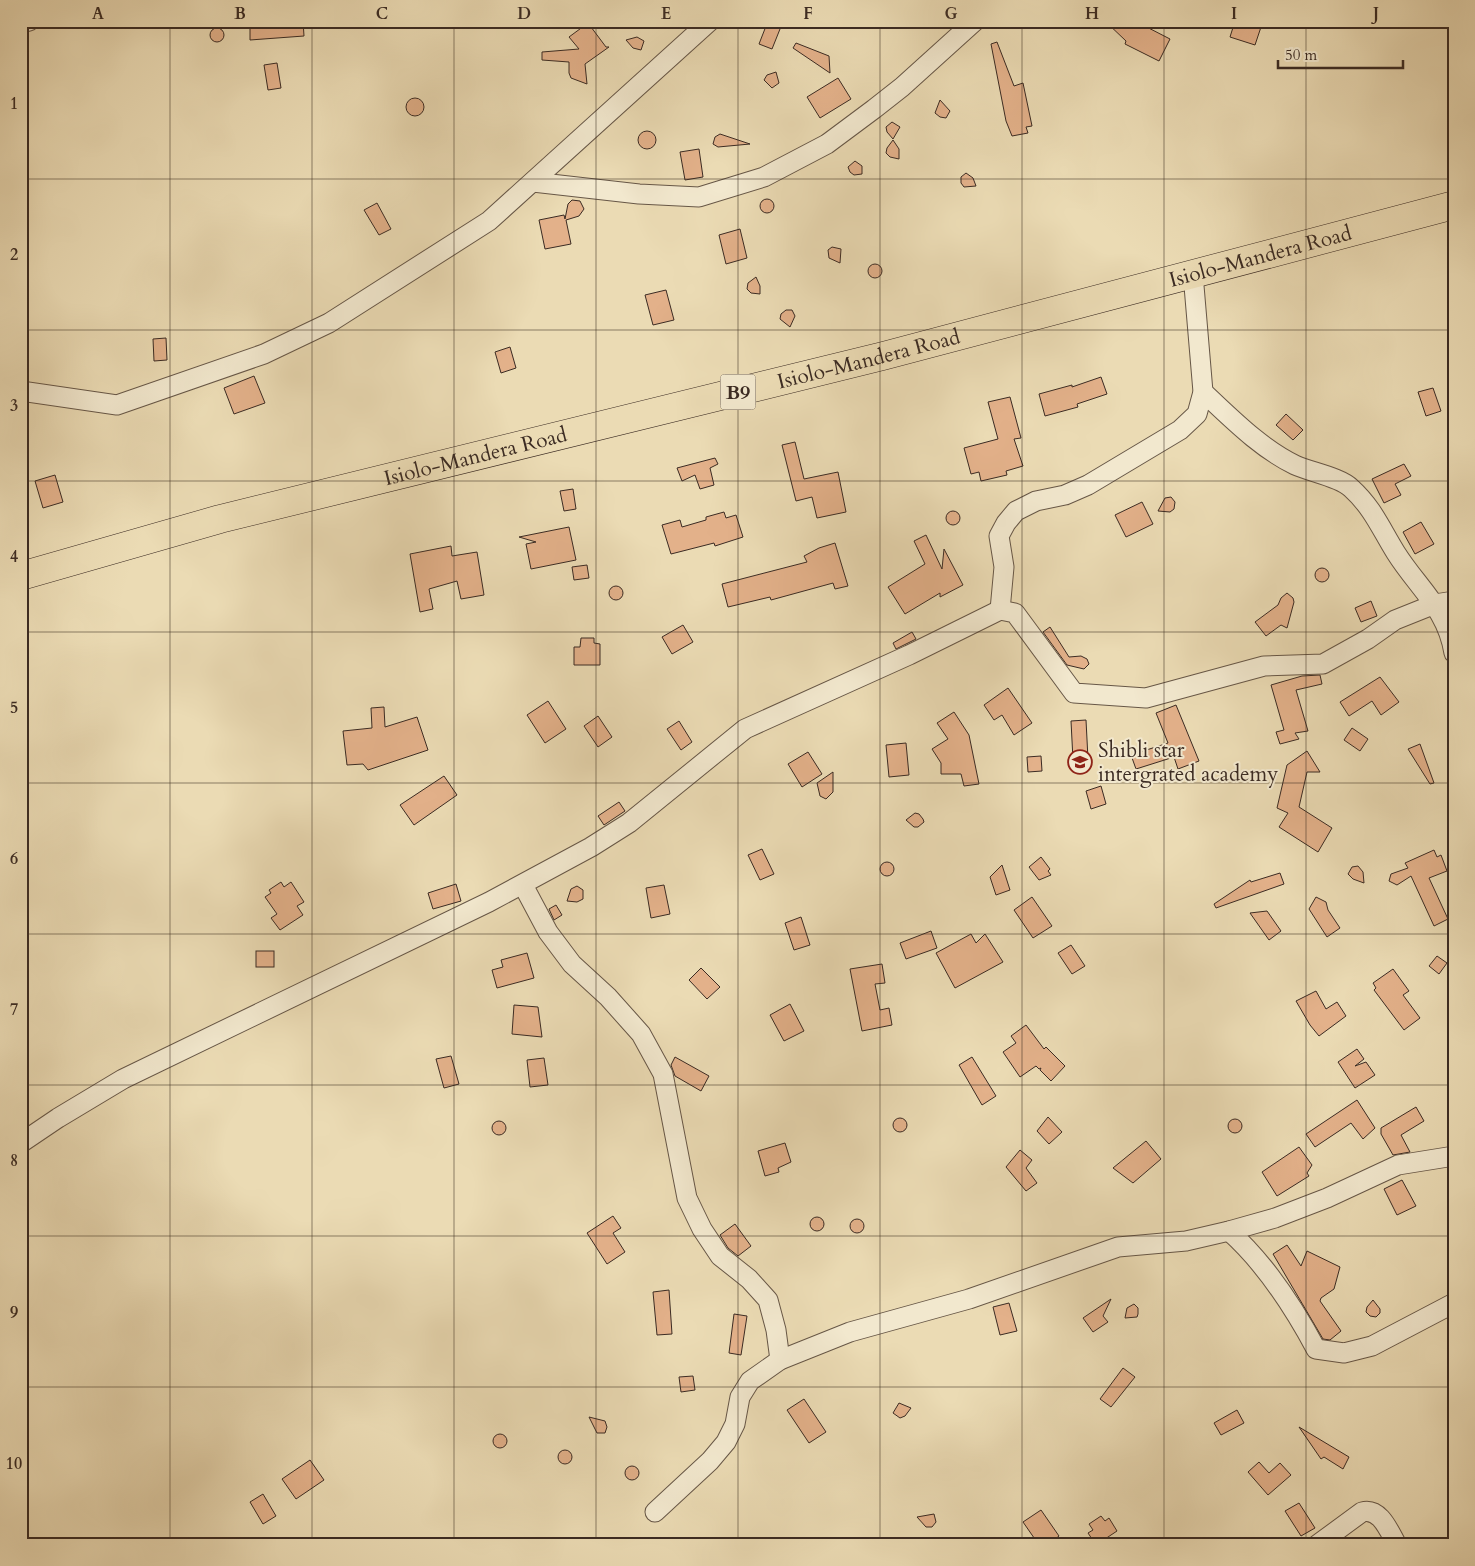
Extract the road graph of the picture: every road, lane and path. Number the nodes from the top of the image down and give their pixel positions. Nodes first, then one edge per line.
1 (29, 21) edge
2 (710, 21) edge
3 (975, 21) edge
4 (21, 23) edge
5 (533, 182) junction
6 (1454, 205) edge
7 (1193, 274) junction
8 (21, 391) edge
9 (1203, 392) junction
10 (21, 576) edge
11 (1445, 603) edge
12 (1000, 610) junction
13 (1454, 653) edge
14 (523, 885) junction
15 (21, 1143) edge
16 (1454, 1156) edge
17 (1228, 1232) junction
18 (1454, 1303) edge
19 (780, 1360) junction
20 (655, 1512) dead end
21 (1317, 1545) edge
22 (1397, 1545) edge

1 - 4 street
2 - 5 street
3 - 5 street
5 - 8 street
6 - 7 highway, Isiolo-Mandera Road / B9
7 - 9 street
7 - 10 highway, Isiolo-Mandera Road / B9
9 - 11 street
9 - 12 street
11 - 12 street
11 - 13 street
12 - 14 street
14 - 15 street
14 - 19 street
16 - 17 street
17 - 18 street
17 - 19 street
19 - 20 street
21 - 22 street

